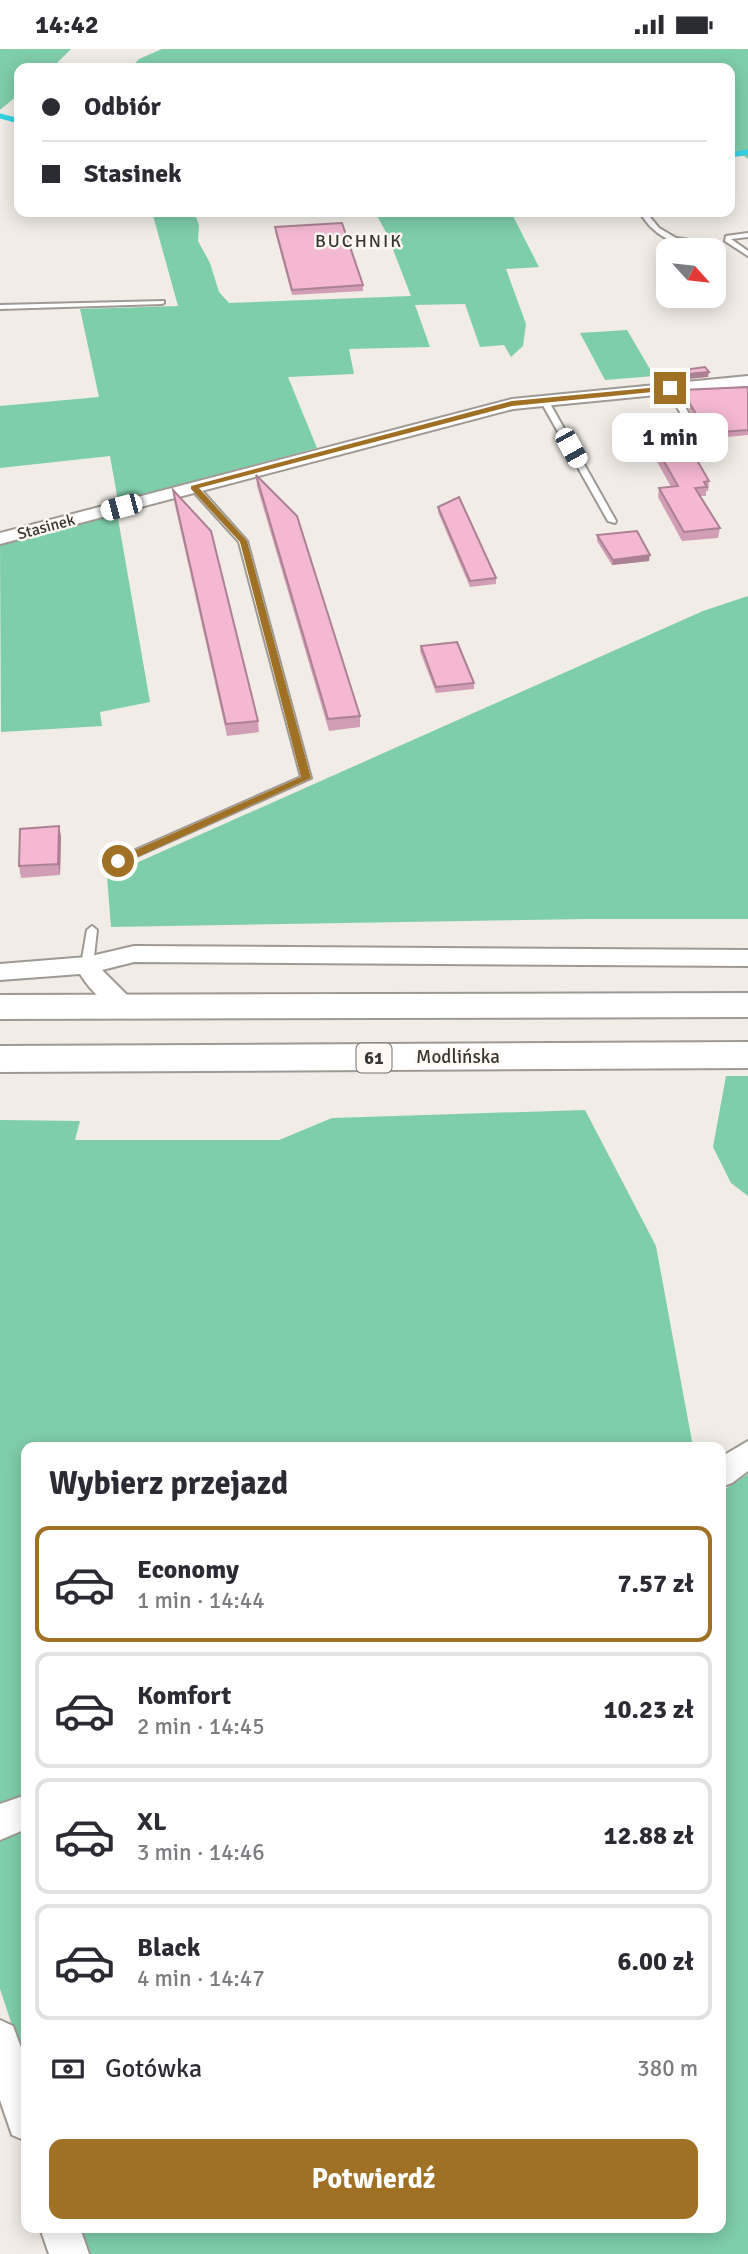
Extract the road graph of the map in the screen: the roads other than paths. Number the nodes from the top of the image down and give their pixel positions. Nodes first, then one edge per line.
1 (647, 217) edge
2 (748, 235) edge
3 (672, 238) edge
4 (748, 254) edge
5 (162, 302) dead end
6 (0, 307) edge
7 (748, 381) edge
8 (670, 388) junction
9 (544, 400) junction
10 (707, 452) dead end
11 (194, 487) junction
12 (612, 521) dead end
13 (0, 539) edge
14 (118, 861) dead end
15 (92, 930) dead end
16 (748, 957) edge
17 (87, 965) junction
18 (0, 972) edge
19 (0, 996) edge
20 (748, 1005) edge
21 (52, 1006) junction
22 (126, 1006) junction
23 (0, 1007) edge
24 (748, 1055) edge
25 (0, 1059) edge
26 (748, 1454) edge
27 (726, 1469) edge
28 (21, 1814) edge
29 (0, 1822) edge
30 (0, 2039) edge
31 (21, 2105) edge
32 (63, 2233) edge
33 (69, 2254) edge

1 - 3 lane
2 - 4 lane
5 - 6 lane
7 - 8 street, Stasinek
8 - 9 street, Stasinek
8 - 10 lane
9 - 11 street, Stasinek
9 - 12 lane
11 - 13 street, Stasinek
11 - 14 lane
15 - 17 lane
16 - 17 street
17 - 18 street
17 - 22 street
19 - 21 street
20 - 22 main road
21 - 22 main road
21 - 23 main road
24 - 25 main road, Modlińska / 61
26 - 27 street
28 - 29 street
30 - 31 street
32 - 33 street

